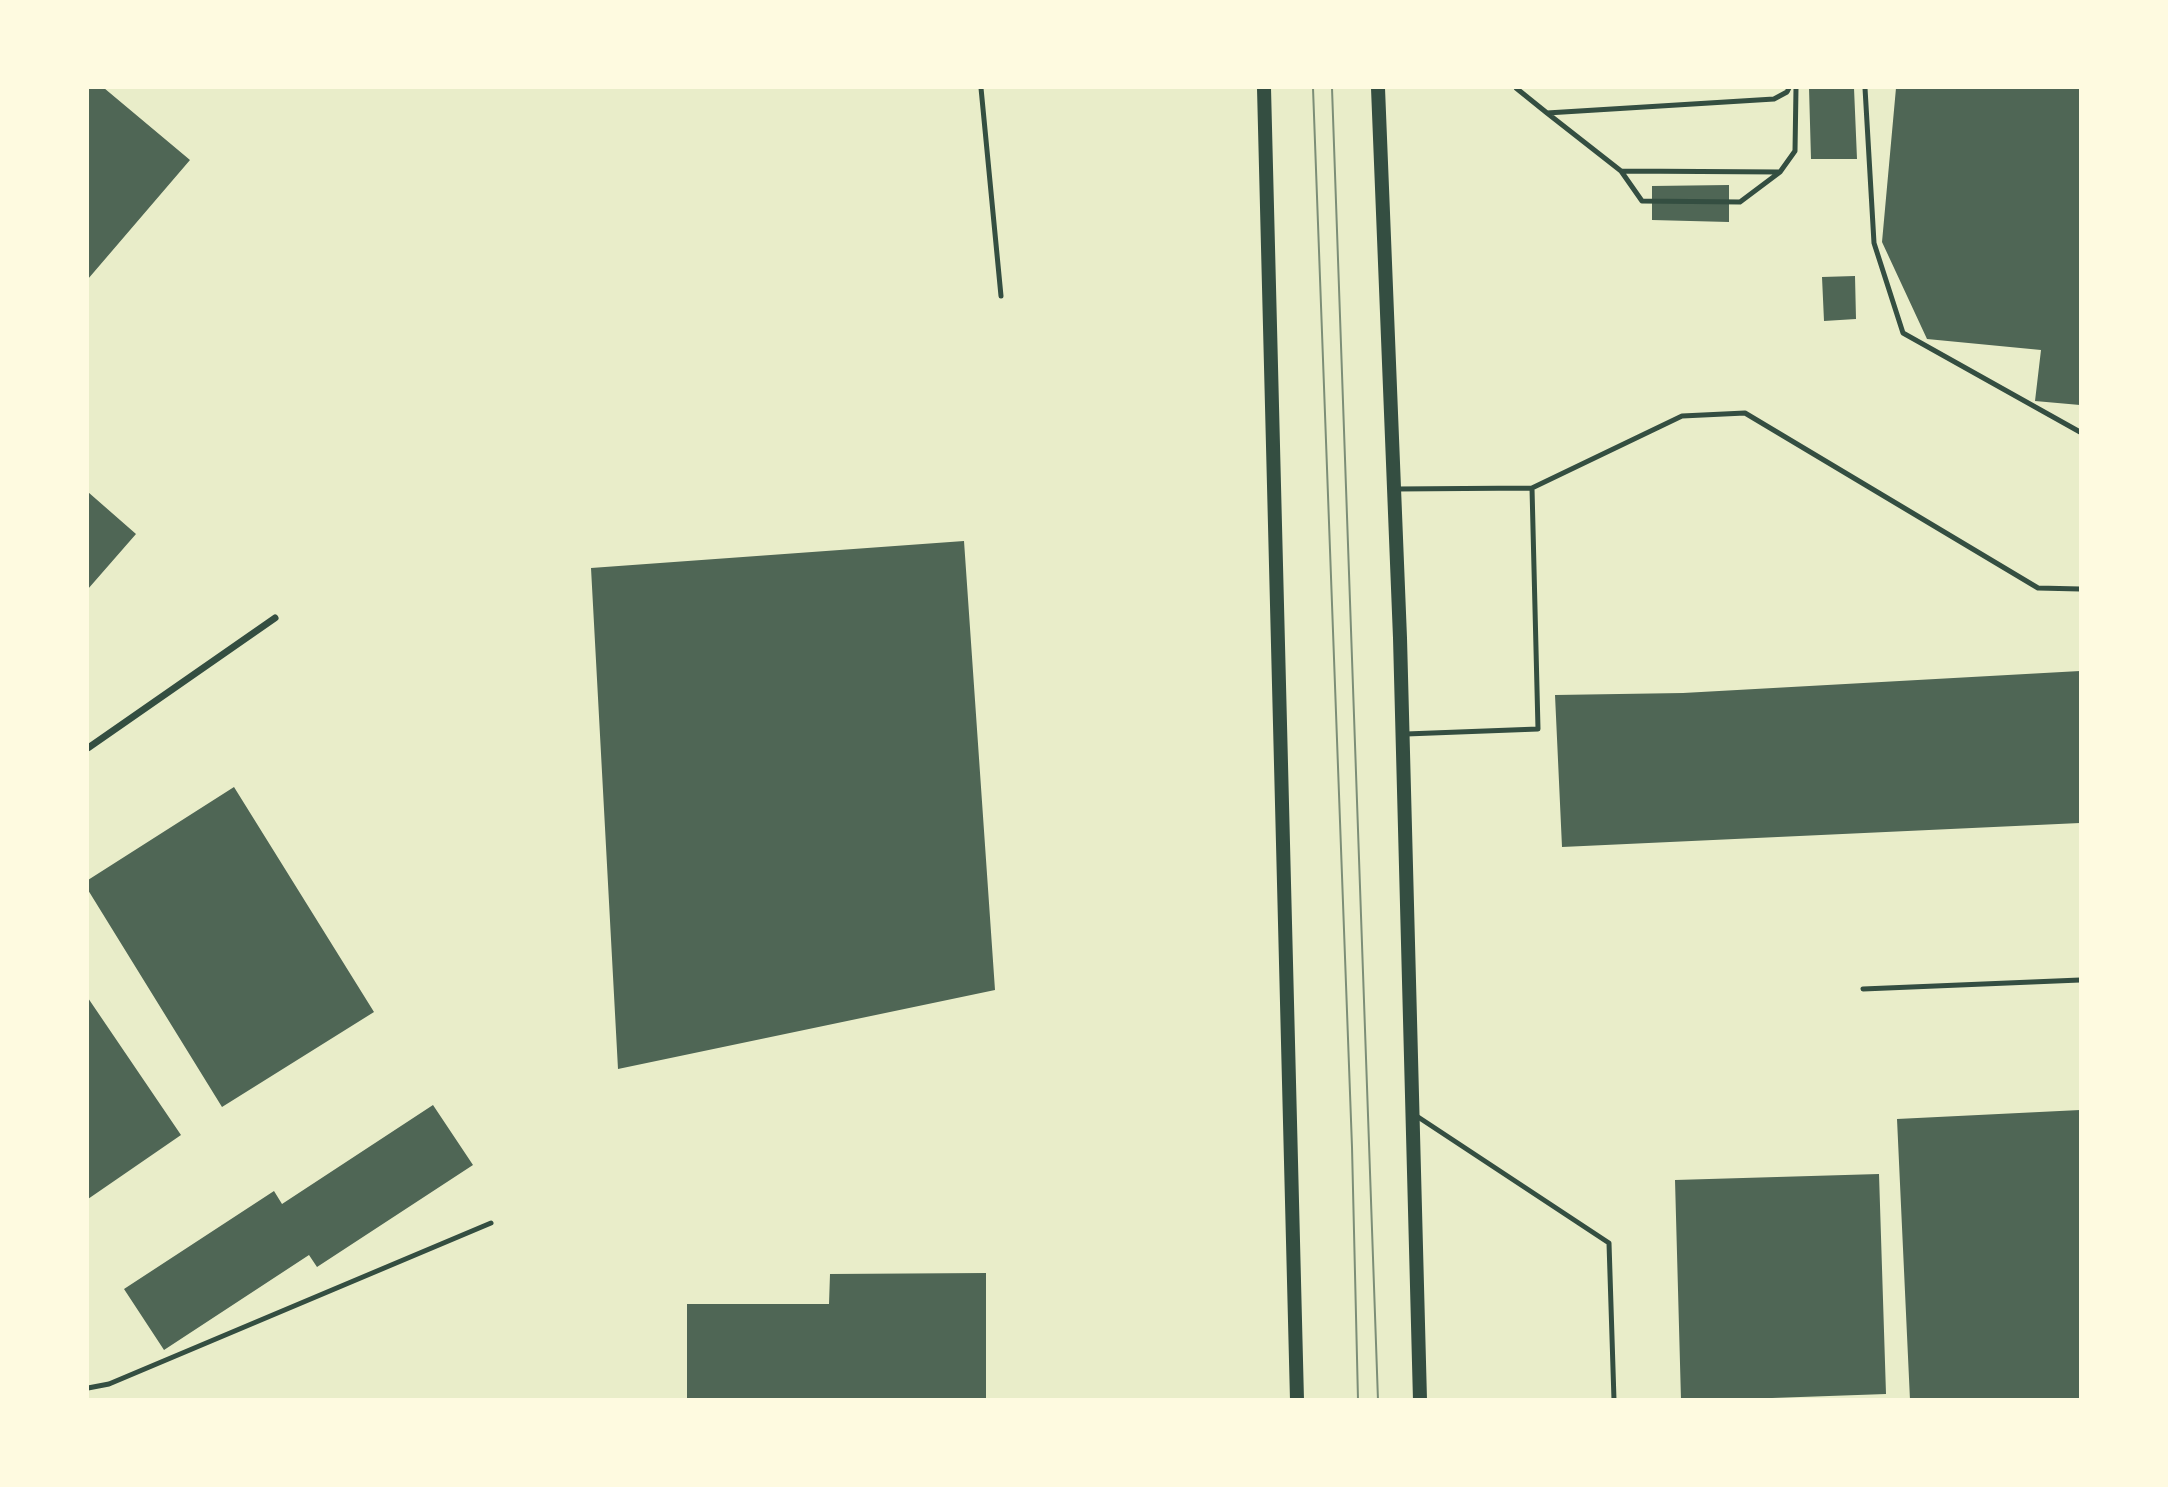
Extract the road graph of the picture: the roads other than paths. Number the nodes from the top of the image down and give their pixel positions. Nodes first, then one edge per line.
1 (981, 88) edge
2 (1264, 88) edge
3 (1378, 88) edge
4 (1516, 88) edge
5 (1789, 88) edge
6 (1796, 88) edge
7 (1865, 88) edge
8 (1547, 113) junction
9 (1620, 171) junction
10 (1780, 172) junction
11 (1001, 296) dead end
12 (2081, 432) edge
13 (1532, 488) junction
14 (1394, 489) junction
15 (2081, 589) edge
16 (275, 618) dead end
17 (1402, 734) junction
18 (88, 748) edge
19 (2081, 980) edge
20 (1863, 989) dead end
21 (1412, 1113) junction
22 (491, 1223) dead end
23 (88, 1388) edge
24 (1297, 1399) edge
25 (1420, 1399) edge
26 (1614, 1399) edge

1 - 11 lane
2 - 24 main road
3 - 14 main road
4 - 8 lane
5 - 8 lane
6 - 10 lane
7 - 12 lane
8 - 9 lane
9 - 10 lane
9 - 10 lane
13 - 14 lane
13 - 15 lane
13 - 17 lane
14 - 17 main road
16 - 18 street
17 - 21 main road
19 - 20 lane
21 - 25 main road
21 - 26 lane
22 - 23 lane

